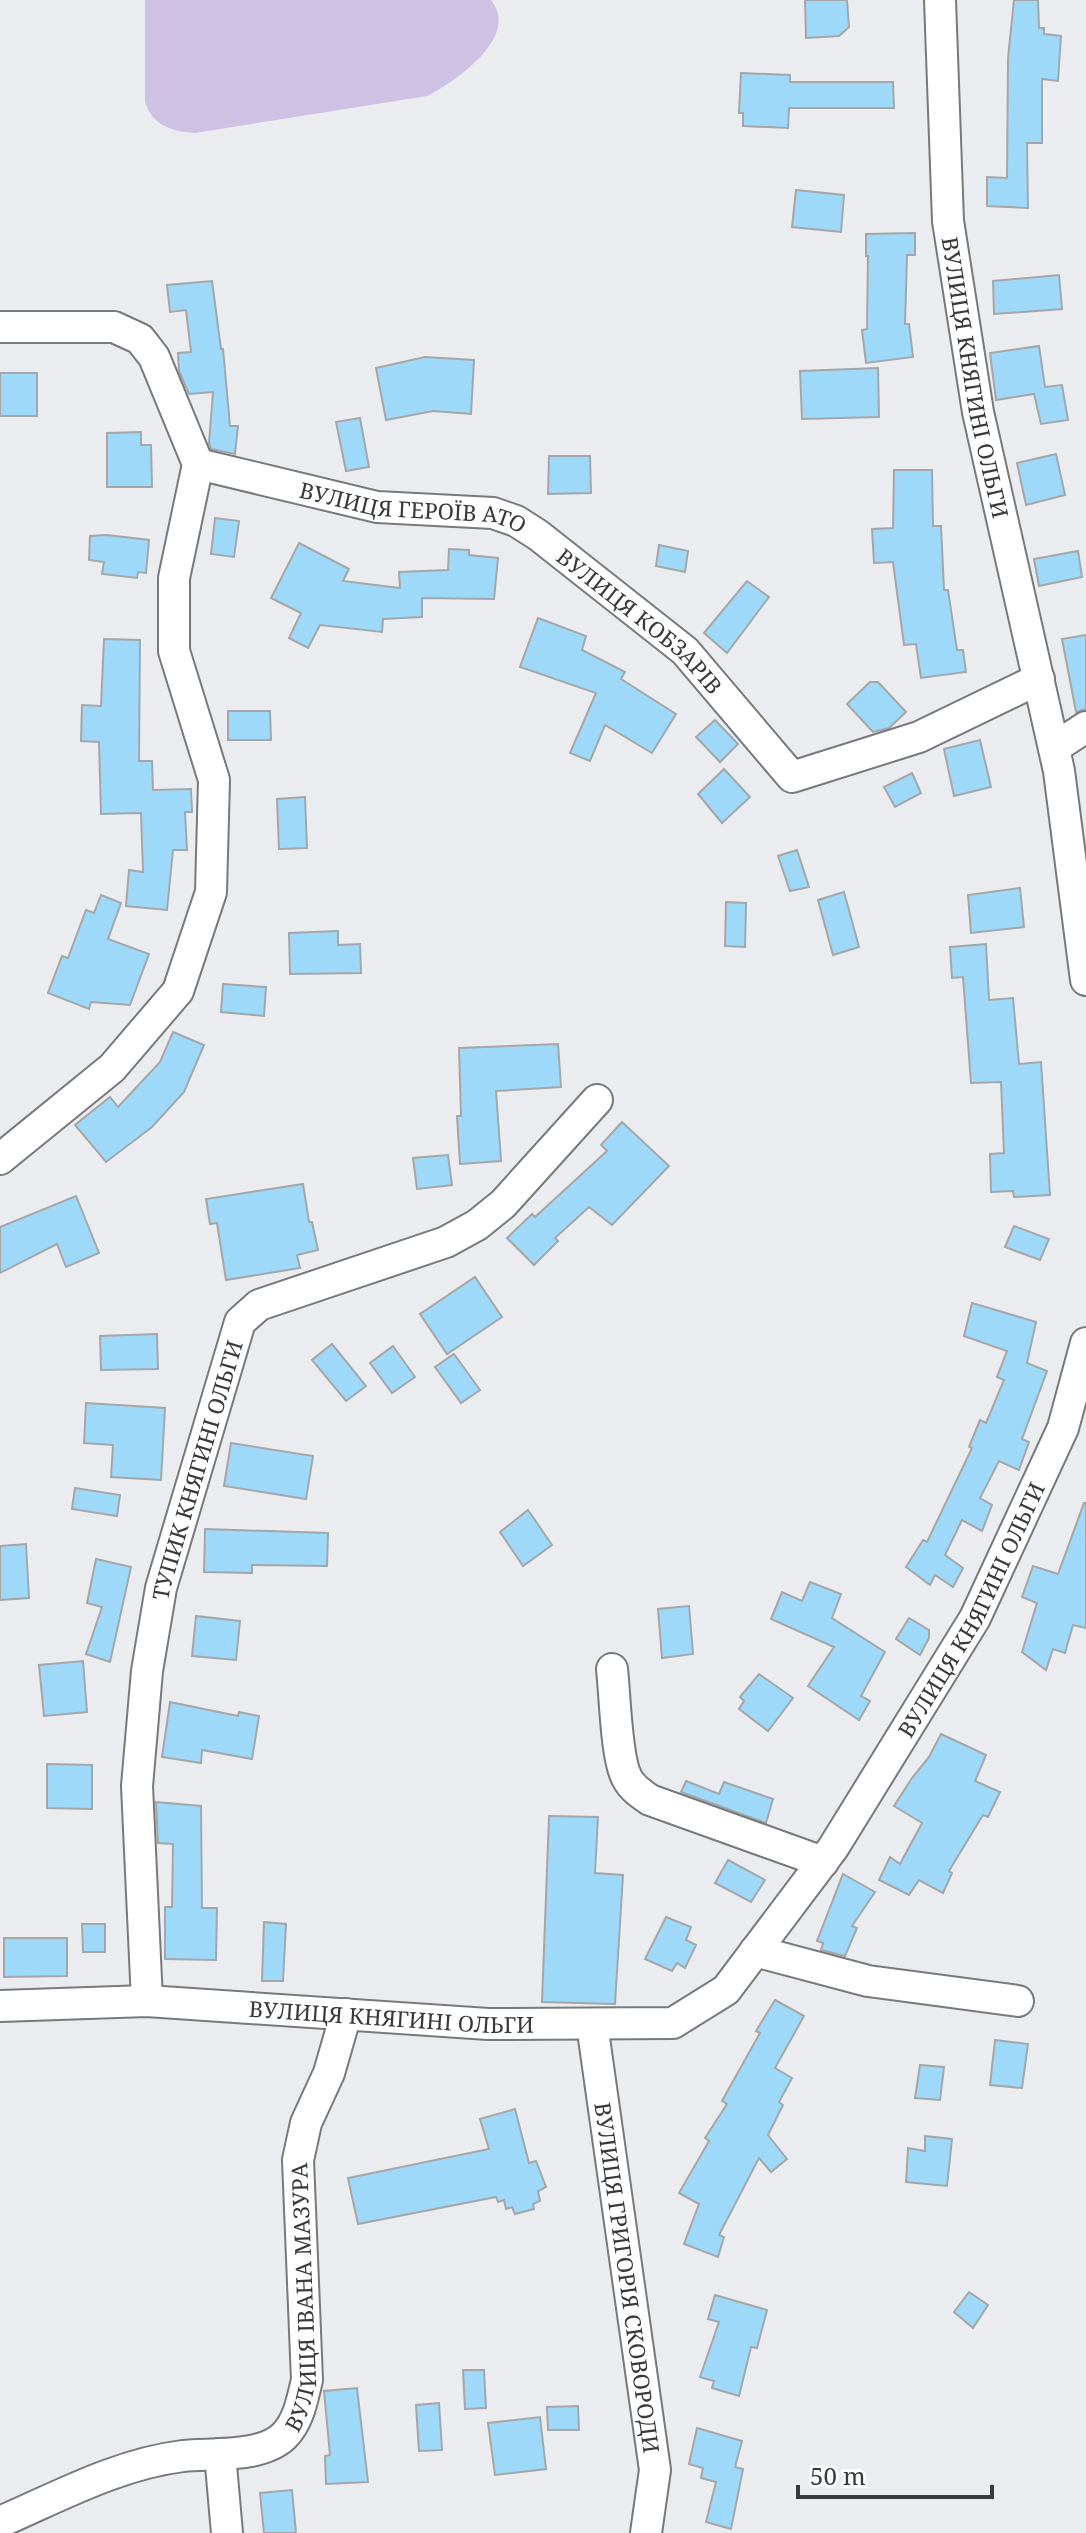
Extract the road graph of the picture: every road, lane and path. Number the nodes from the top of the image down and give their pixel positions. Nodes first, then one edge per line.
1 (940, 0) edge
2 (0, 327) edge
3 (198, 464) junction
4 (1039, 679) junction
5 (1086, 727) edge
6 (1054, 748) junction
7 (1086, 980) edge
8 (597, 1100) dead end
9 (0, 1159) edge
10 (1086, 1343) edge
11 (612, 1669) dead end
12 (823, 1862) junction
13 (755, 1951) junction
14 (147, 2001) junction
15 (1018, 2001) dead end
16 (0, 2006) edge
17 (346, 2014) junction
18 (592, 2024) junction
19 (220, 2454) junction
20 (0, 2522) edge
21 (227, 2533) edge
22 (646, 2533) edge

1 - 4 street, ВУЛИЦЯ КНЯГИНІ ОЛЬГИ
2 - 3 street
3 - 4 street, ВУЛИЦЯ ГЕРОЇВ АТО
3 - 9 street
4 - 6 street, ВУЛИЦЯ КНЯГИНІ ОЛЬГИ
5 - 6 street
6 - 7 street, ВУЛИЦЯ КНЯГИНІ ОЛЬГИ
8 - 14 street, ТУПИК КНЯГИНІ ОЛЬГИ
10 - 12 street, ВУЛИЦЯ КНЯГИНІ ОЛЬГИ
11 - 12 street
12 - 13 street, ВУЛИЦЯ КНЯГИНІ ОЛЬГИ
13 - 15 street
13 - 18 street, ВУЛИЦЯ КНЯГИНІ ОЛЬГИ
14 - 16 street, ВУЛИЦЯ КНЯГИНІ ОЛЬГИ
14 - 17 street, ВУЛИЦЯ КНЯГИНІ ОЛЬГИ
17 - 18 street, ВУЛИЦЯ КНЯГИНІ ОЛЬГИ
17 - 19 street, ВУЛИЦЯ ІВАНА МАЗУРА
18 - 22 street, ВУЛИЦЯ ГРИГОРІЯ СКОВОРОДИ
19 - 20 street, ВУЛИЦЯ ІВАНА МАЗУРА
19 - 21 street

